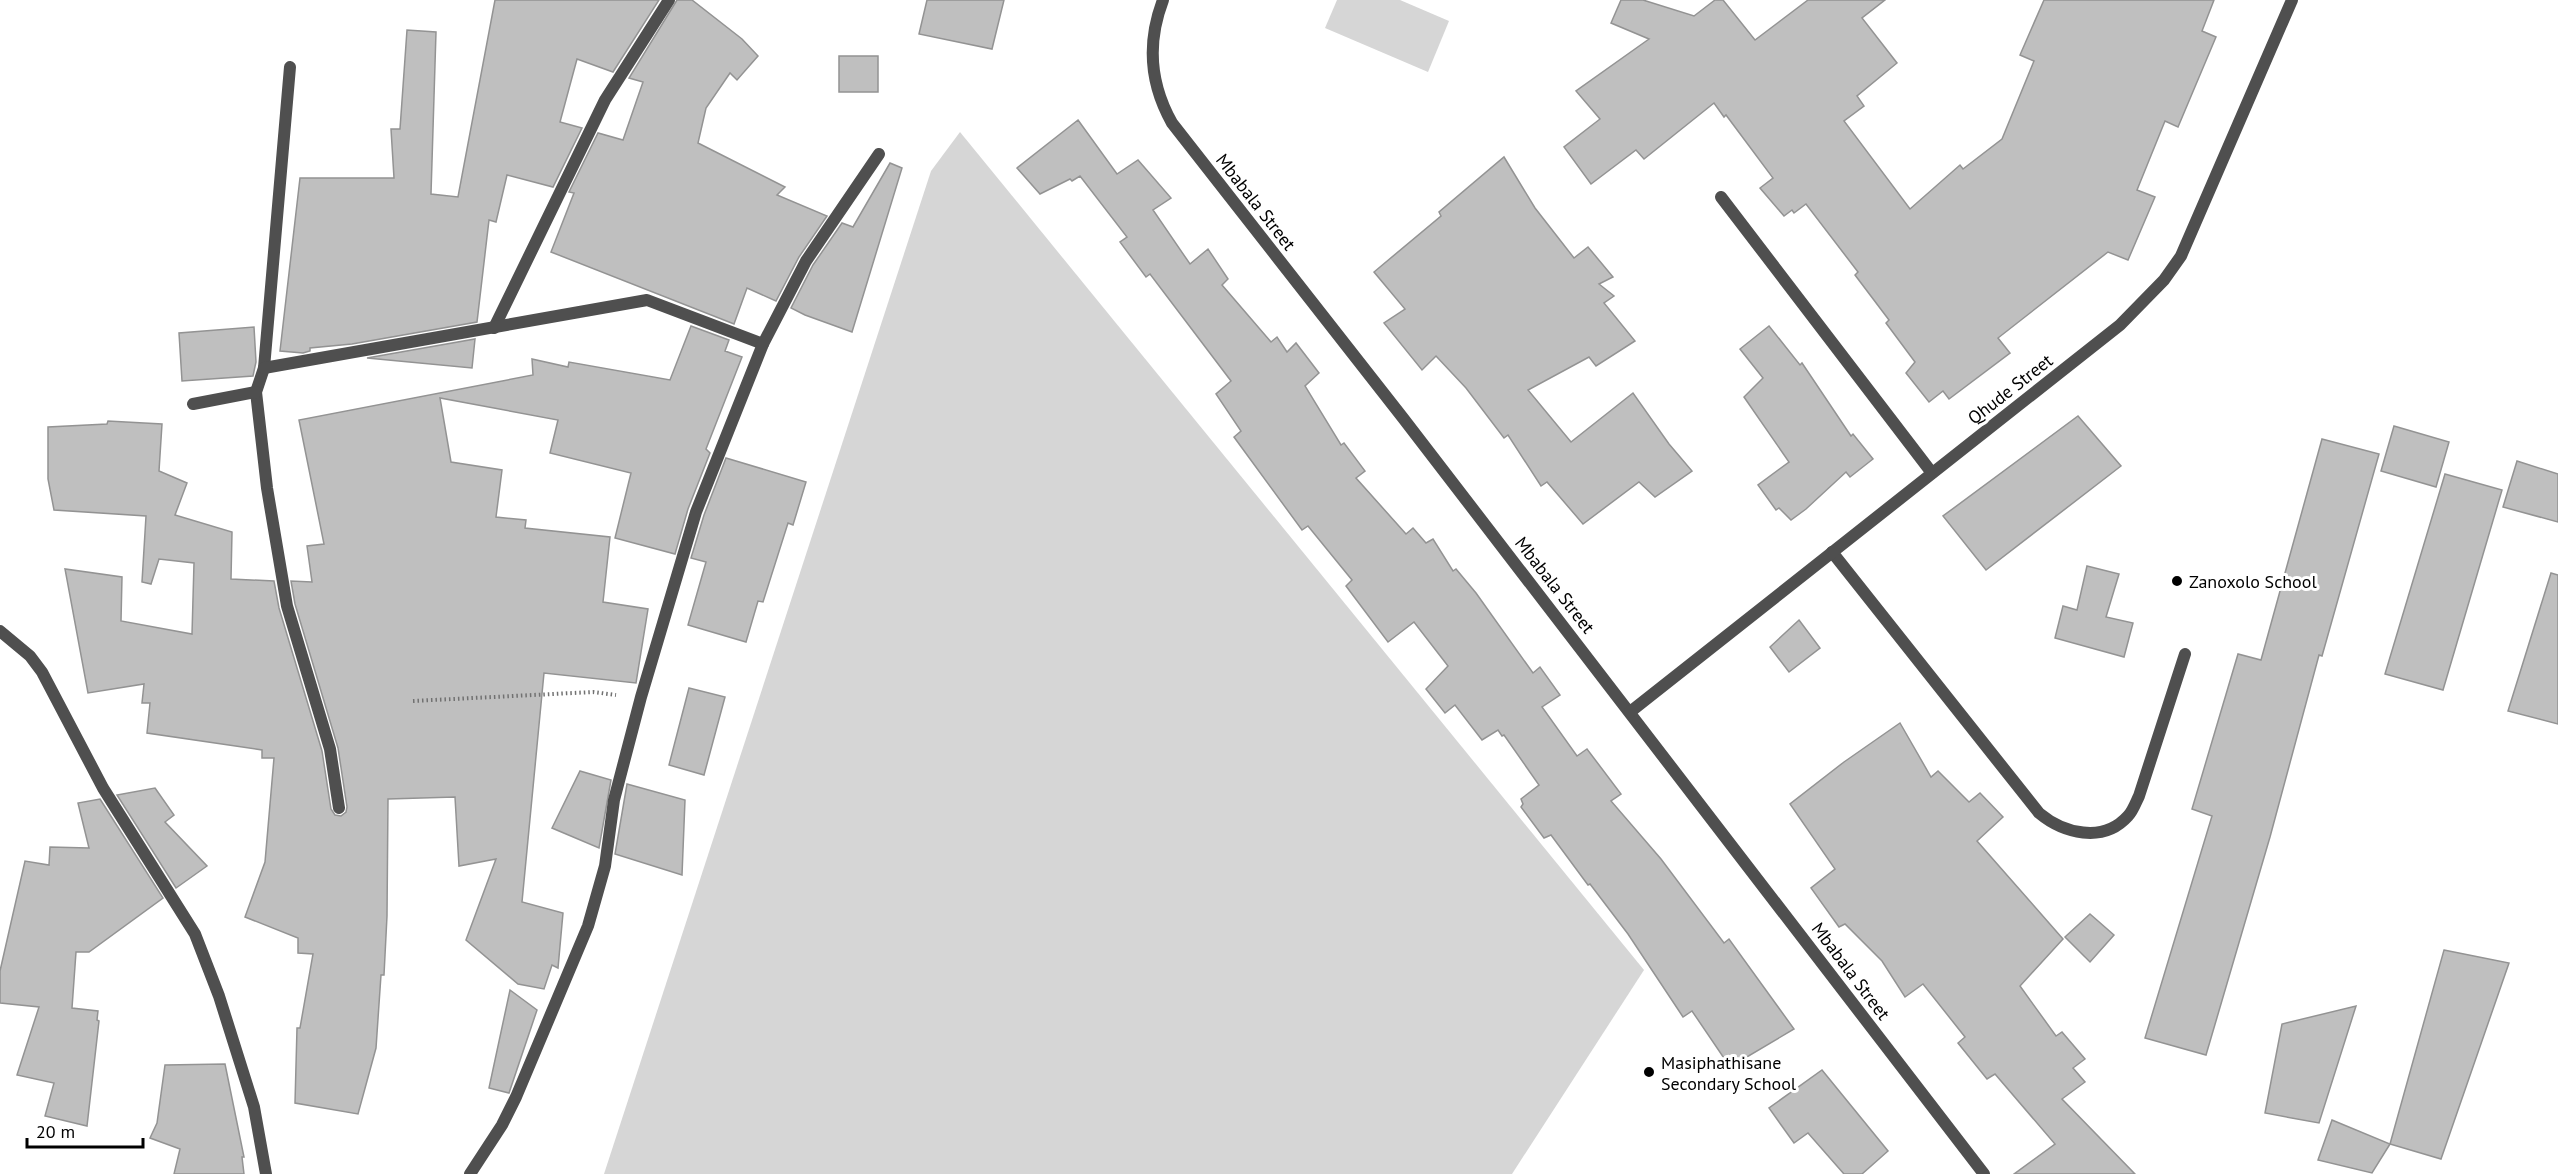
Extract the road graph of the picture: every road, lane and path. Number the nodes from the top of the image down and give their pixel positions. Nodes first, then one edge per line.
1 (669, 0) edge
2 (1163, 0) edge
3 (2292, 0) edge
4 (290, 67) dead end
5 (879, 154) dead end
6 (1721, 197) dead end
7 (494, 328) junction
8 (763, 344) junction
9 (264, 368) junction
10 (256, 392) junction
11 (192, 404) dead end
12 (1932, 474) junction
13 (1832, 552) junction
14 (0, 632) edge
15 (2185, 654) dead end
16 (641, 697) junction
17 (413, 701) dead end
18 (1630, 712) junction
19 (339, 808) dead end
20 (266, 1174) edge
21 (470, 1174) edge
22 (1984, 1174) edge

1 - 7 street
2 - 18 street, Mbabala Street
3 - 12 street, Qhude Street
4 - 9 street
5 - 8 street
6 - 12 street
7 - 8 street
7 - 9 street
8 - 16 street
9 - 10 street
10 - 11 street
10 - 19 street
12 - 13 street, Qhude Street
13 - 15 street
13 - 18 street, Qhude Street
14 - 20 street
16 - 17 path
16 - 21 street
18 - 22 street, Mbabala Street

